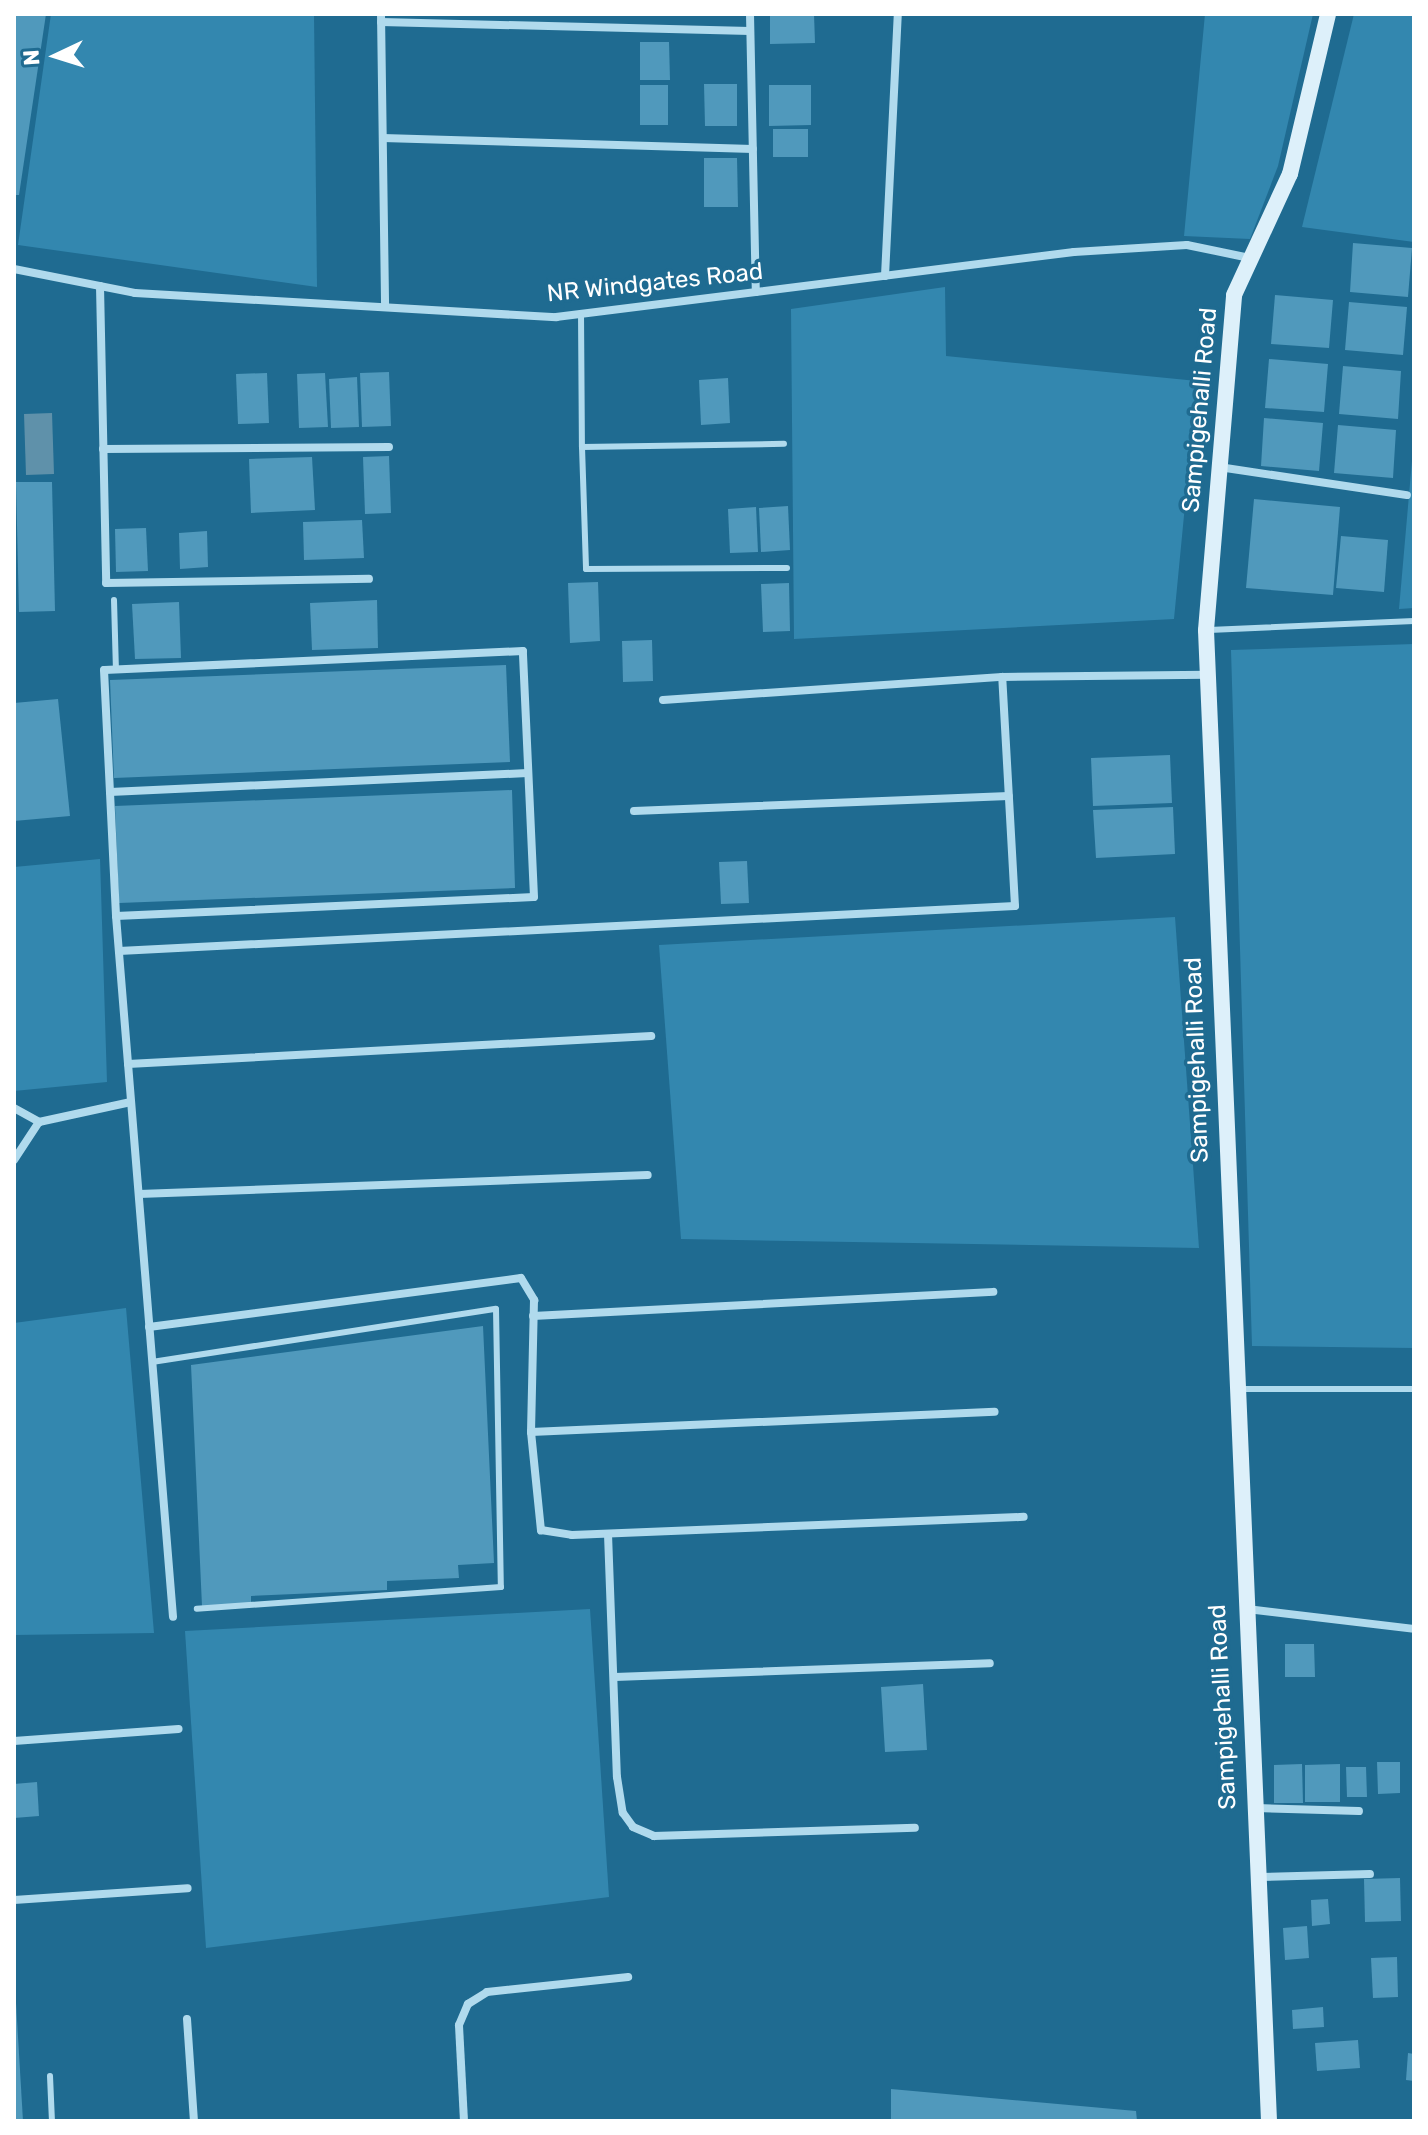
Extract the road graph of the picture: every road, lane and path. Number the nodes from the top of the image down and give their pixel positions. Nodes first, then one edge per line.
1 (750, 14) edge
2 (898, 14) edge
3 (1328, 14) edge
4 (381, 18) edge
5 (750, 31) junction
6 (383, 138) junction
7 (753, 149) junction
8 (1251, 258) junction
9 (14, 269) edge
10 (885, 276) junction
11 (100, 286) junction
12 (756, 292) junction
13 (385, 307) junction
14 (581, 313) junction
15 (784, 444) dead end
16 (389, 447) dead end
17 (582, 447) junction
18 (103, 449) junction
19 (1219, 467) junction
20 (1407, 495) dead end
21 (787, 568) dead end
22 (369, 579) dead end
23 (114, 600) dead end
24 (1414, 621) edge
25 (1206, 630) junction
26 (116, 670) junction
27 (1207, 675) junction
28 (1002, 677) junction
29 (663, 700) dead end
30 (528, 773) junction
31 (110, 792) junction
32 (1009, 796) junction
33 (634, 811) dead end
34 (116, 916) junction
35 (119, 951) junction
36 (651, 1036) dead end
37 (128, 1064) junction
38 (131, 1102) junction
39 (14, 1108) edge
40 (39, 1122) junction
41 (14, 1160) edge
42 (648, 1175) dead end
43 (139, 1194) junction
44 (993, 1292) dead end
45 (533, 1316) junction
46 (149, 1327) junction
47 (152, 1362) junction
48 (1234, 1389) junction
49 (1414, 1389) edge
50 (995, 1412) dead end
51 (531, 1432) junction
52 (1024, 1517) dead end
53 (608, 1534) junction
54 (1242, 1608) junction
55 (197, 1609) dead end
56 (173, 1617) dead end
57 (1414, 1629) edge
58 (990, 1663) dead end
59 (615, 1677) junction
60 (179, 1729) dead end
61 (14, 1741) edge
62 (1251, 1807) junction
63 (1359, 1811) dead end
64 (915, 1828) dead end
65 (1370, 1874) dead end
66 (1255, 1877) junction
67 (188, 1888) dead end
68 (14, 1900) edge
69 (628, 1977) dead end
70 (187, 2019) dead end
71 (50, 2076) dead end
72 (52, 2121) edge
73 (194, 2121) edge
74 (464, 2121) edge
75 (1269, 2121) edge

1 - 5 street
2 - 10 street
3 - 8 street, Sampigehalli Road
4 - 5 street
4 - 6 street
5 - 7 street
6 - 7 street
6 - 13 street
7 - 12 street
8 - 10 street, NR Windgates Road
8 - 19 street, Sampigehalli Road
9 - 11 street, NR Windgates Road
10 - 12 street, NR Windgates Road
11 - 13 street, NR Windgates Road
11 - 18 street
12 - 14 street, NR Windgates Road
13 - 14 street, NR Windgates Road
14 - 17 lane
15 - 17 lane
16 - 18 street
17 - 21 lane
18 - 22 street
19 - 20 street
19 - 25 street, Sampigehalli Road
23 - 26 lane
24 - 25 lane
25 - 27 street, Sampigehalli Road
26 - 30 street
26 - 31 street
27 - 28 street
27 - 48 street, Sampigehalli Road
28 - 29 street
28 - 32 street
30 - 31 street
30 - 34 street
31 - 34 street
32 - 33 street
32 - 35 street
34 - 35 street
35 - 37 street
36 - 37 street
37 - 38 street
38 - 40 street
38 - 43 street
39 - 40 street
40 - 41 street
42 - 43 street
43 - 46 street
44 - 45 street
45 - 46 street
45 - 51 street
46 - 47 street
47 - 55 lane
47 - 56 street
48 - 49 lane
48 - 54 street, Sampigehalli Road
50 - 51 street
51 - 53 street
52 - 53 street
53 - 59 street
54 - 57 street
54 - 62 street, Sampigehalli Road
58 - 59 street
59 - 64 street
60 - 61 street
62 - 63 street
62 - 66 street, Sampigehalli Road
65 - 66 street
66 - 75 street, Sampigehalli Road
67 - 68 street
69 - 74 street
70 - 73 street
71 - 72 lane

